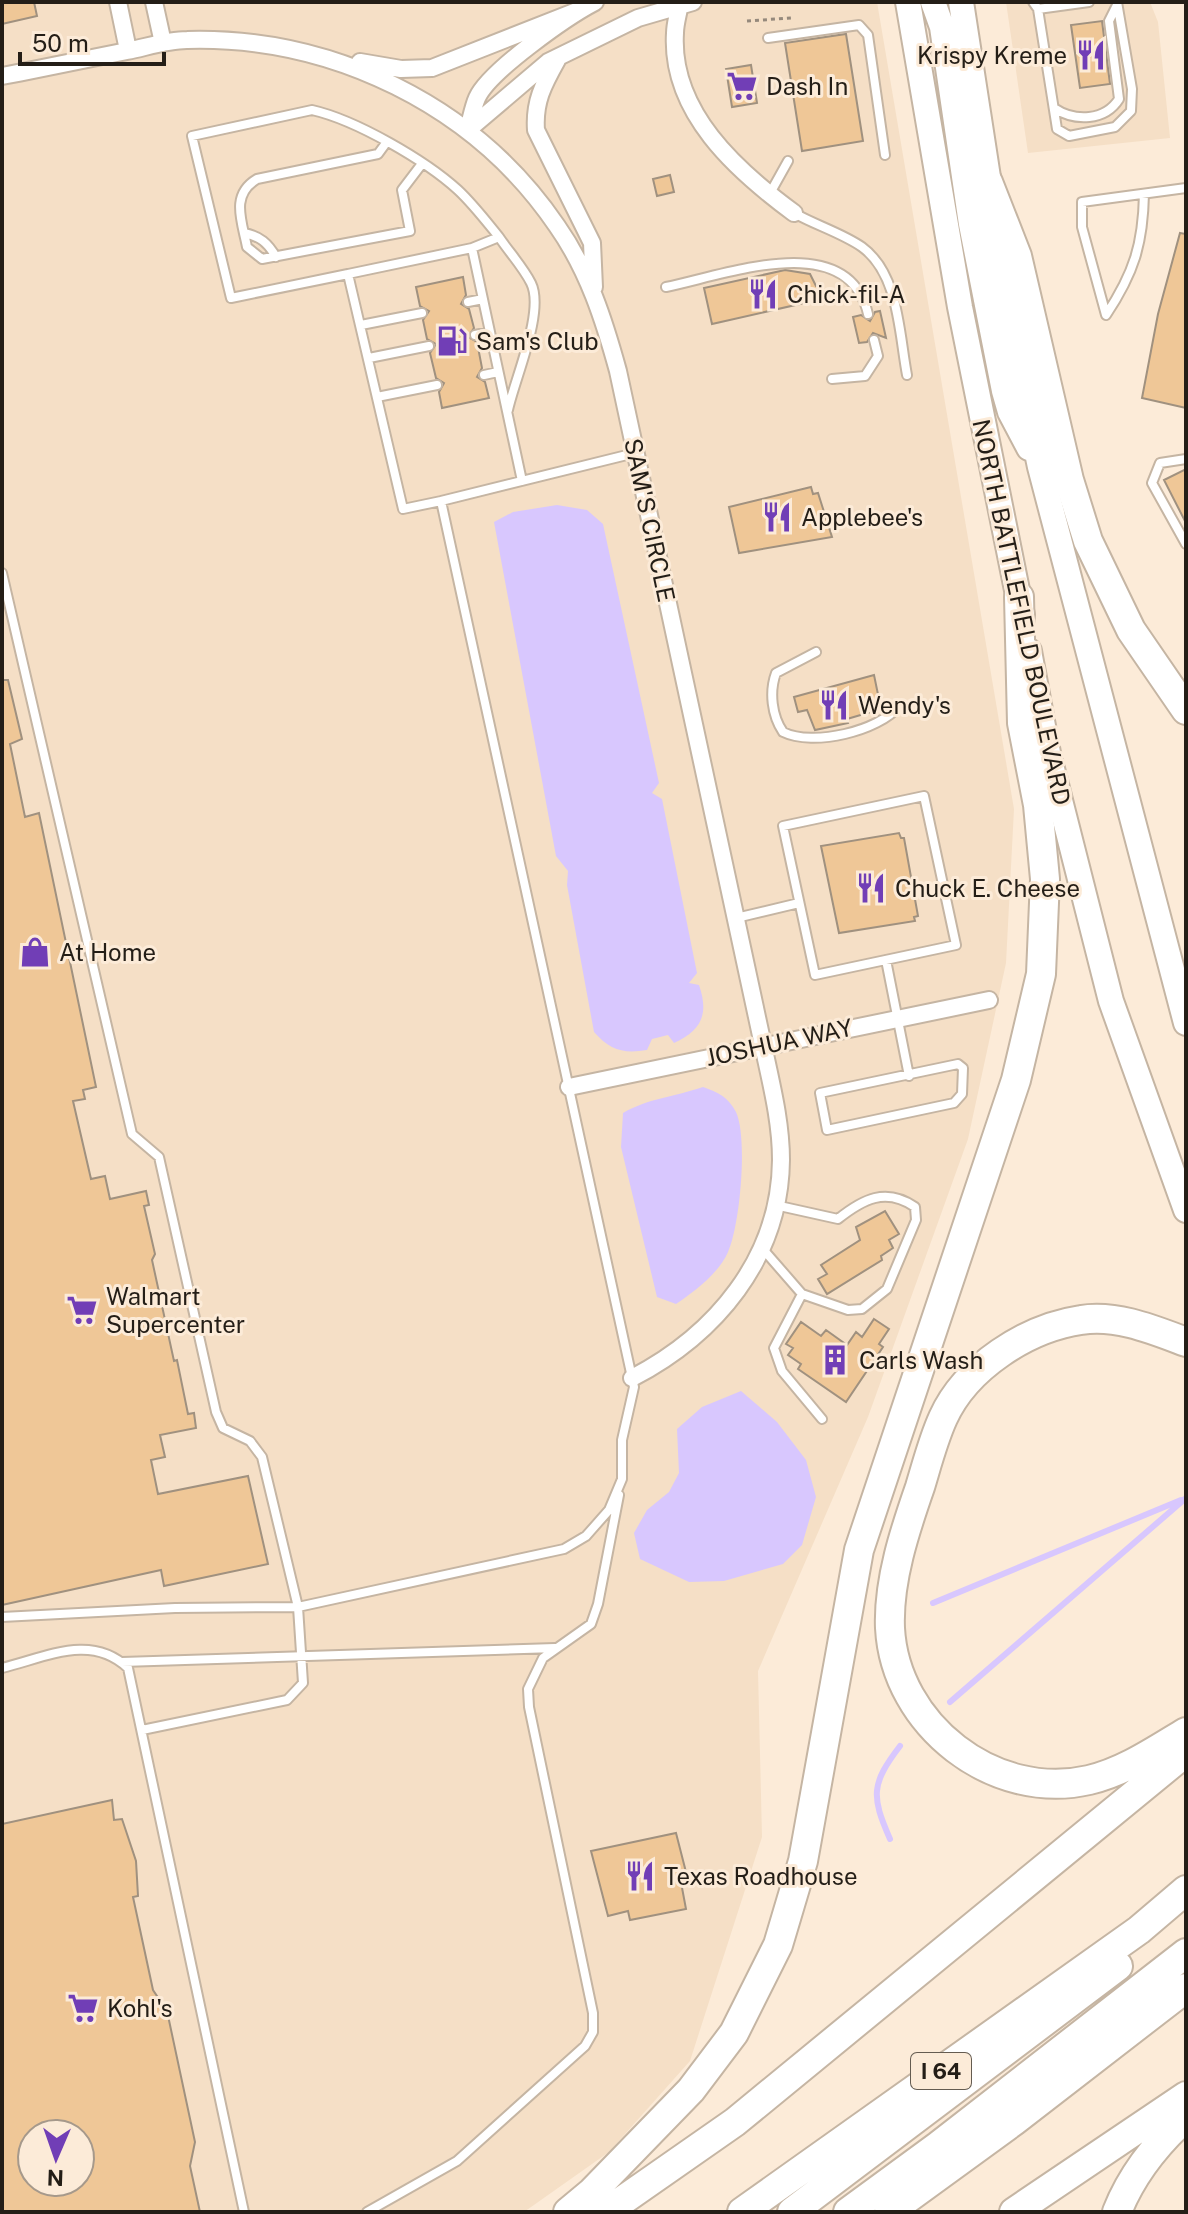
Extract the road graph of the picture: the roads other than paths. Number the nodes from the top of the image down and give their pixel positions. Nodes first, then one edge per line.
1 (118, 2) edge
2 (154, 2) edge
3 (908, 2) edge
4 (933, 2) edge
5 (961, 2) edge
6 (1089, 2) edge
7 (684, 3) edge
8 (1117, 3) edge
9 (589, 5) edge
10 (1036, 5) edge
11 (768, 38) dead end
12 (163, 43) junction
13 (128, 50) junction
14 (560, 55) junction
15 (327, 57) junction
16 (2, 76) edge
17 (1054, 108) junction
18 (468, 130) junction
19 (386, 143) junction
20 (885, 155) dead end
21 (788, 161) dead end
22 (421, 165) junction
23 (988, 182) junction
24 (1186, 188) edge
25 (1144, 194) junction
26 (769, 195) junction
27 (794, 213) joint
28 (244, 233) junction
29 (499, 237) junction
30 (472, 248) junction
31 (276, 257) junction
32 (348, 274) junction
33 (666, 287) dead end
34 (595, 296) junction
35 (483, 299) junction
36 (468, 302) dead end
37 (422, 313) dead end
38 (868, 314) dead end
39 (361, 325) junction
40 (490, 332) junction
41 (475, 335) dead end
42 (874, 340) dead end
43 (429, 346) dead end
44 (369, 358) junction
45 (498, 372) junction
46 (484, 375) dead end
47 (907, 375) dead end
48 (832, 379) dead end
49 (437, 385) dead end
50 (377, 397) junction
51 (507, 415) junction
52 (635, 453) junction
53 (1186, 459) edge
54 (1040, 467) junction
55 (522, 481) junction
56 (441, 501) junction
57 (1186, 544) edge
58 (2, 573) edge
59 (1019, 597) junction
60 (816, 652) dead end
61 (899, 706) dead end
62 (1186, 710) edge
63 (799, 903) junction
64 (736, 918) junction
65 (886, 960) junction
66 (989, 1000) dead end
67 (899, 1018) junction
68 (1186, 1023) edge
69 (763, 1045) junction
70 (909, 1076) junction
71 (569, 1087) junction
72 (775, 1205) junction
73 (1186, 1210) edge
74 (762, 1247) junction
75 (802, 1294) junction
76 (1186, 1342) edge
77 (632, 1378) junction
78 (822, 1419) dead end
79 (622, 1479) junction
80 (298, 1607) junction
81 (2, 1617) edge
82 (556, 1648) junction
83 (300, 1656) junction
84 (122, 1662) junction
85 (2, 1668) edge
86 (142, 1730) junction
87 (1186, 1732) edge
88 (1186, 1752) edge
89 (1186, 1890) edge
90 (1186, 1909) edge
91 (1186, 1953) edge
92 (1186, 1988) edge
93 (1186, 2096) edge
94 (1186, 2117) edge
95 (244, 2212) edge
96 (367, 2212) edge
97 (568, 2212) edge
98 (606, 2212) edge
99 (742, 2212) edge
100 (792, 2212) edge
101 (848, 2212) edge
102 (889, 2212) edge
103 (1014, 2212) edge
104 (1117, 2212) edge

1 - 13 street
2 - 12 street
3 - 59 main road, NORTH BATTLEFIELD BOULEVARD
4 - 54 main road
5 - 23 main road, NORTH BATTLEFIELD BOULEVARD
6 - 10 lane
7 - 14 street
7 - 26 street
8 - 17 lane
8 - 17 lane
9 - 15 street
9 - 18 street
10 - 17 lane
11 - 20 lane
12 - 13 street, SAM'S CIRCLE
12 - 15 street, SAM'S CIRCLE
13 - 16 street, SAM'S CIRCLE
14 - 18 street
14 - 34 street
15 - 18 street, SAM'S CIRCLE
18 - 34 street, SAM'S CIRCLE
19 - 22 lane
19 - 28 lane
19 - 32 lane
21 - 26 lane
22 - 29 lane
22 - 31 lane
23 - 54 main road, NORTH BATTLEFIELD BOULEVARD
23 - 62 highway
24 - 25 lane
25 - 25 lane
26 - 27 street
27 - 47 lane
28 - 31 lane
28 - 31 lane
29 - 30 lane
29 - 51 lane
30 - 32 lane
30 - 35 lane
32 - 39 lane
33 - 38 lane
34 - 52 street, SAM'S CIRCLE
35 - 36 lane
35 - 40 lane
37 - 39 lane
39 - 44 lane
40 - 41 lane
40 - 45 lane
42 - 48 lane
43 - 44 lane
44 - 50 lane
45 - 46 lane
45 - 51 lane
49 - 50 lane
50 - 56 lane
51 - 55 lane
52 - 55 lane
52 - 64 street, SAM'S CIRCLE
53 - 57 lane
54 - 68 main road, NORTH BATTLEFIELD BOULEVARD
55 - 56 lane
56 - 71 lane
58 - 80 lane
59 - 73 main road, NORTH BATTLEFIELD BOULEVARD
59 - 97 highway
60 - 61 lane
63 - 64 lane
63 - 65 lane
63 - 65 lane
64 - 69 street, SAM'S CIRCLE
65 - 67 lane
66 - 67 street, JOSHUA WAY
67 - 69 street, JOSHUA WAY
67 - 70 lane
69 - 71 street, JOSHUA WAY
69 - 72 street, SAM'S CIRCLE
70 - 70 lane
71 - 77 lane
72 - 74 street, SAM'S CIRCLE
72 - 75 lane
74 - 75 lane
74 - 77 street, SAM'S CIRCLE
75 - 78 lane
76 - 87 highway
77 - 79 lane
79 - 80 lane
79 - 82 lane
80 - 81 lane
80 - 83 lane
82 - 83 lane
82 - 96 lane
83 - 84 lane
83 - 86 lane
84 - 85 lane
84 - 86 lane
86 - 95 lane
88 - 98 highway
89 - 99 highway, I 64
90 - 100 highway
91 - 101 highway
92 - 102 highway
93 - 103 highway
94 - 104 highway

